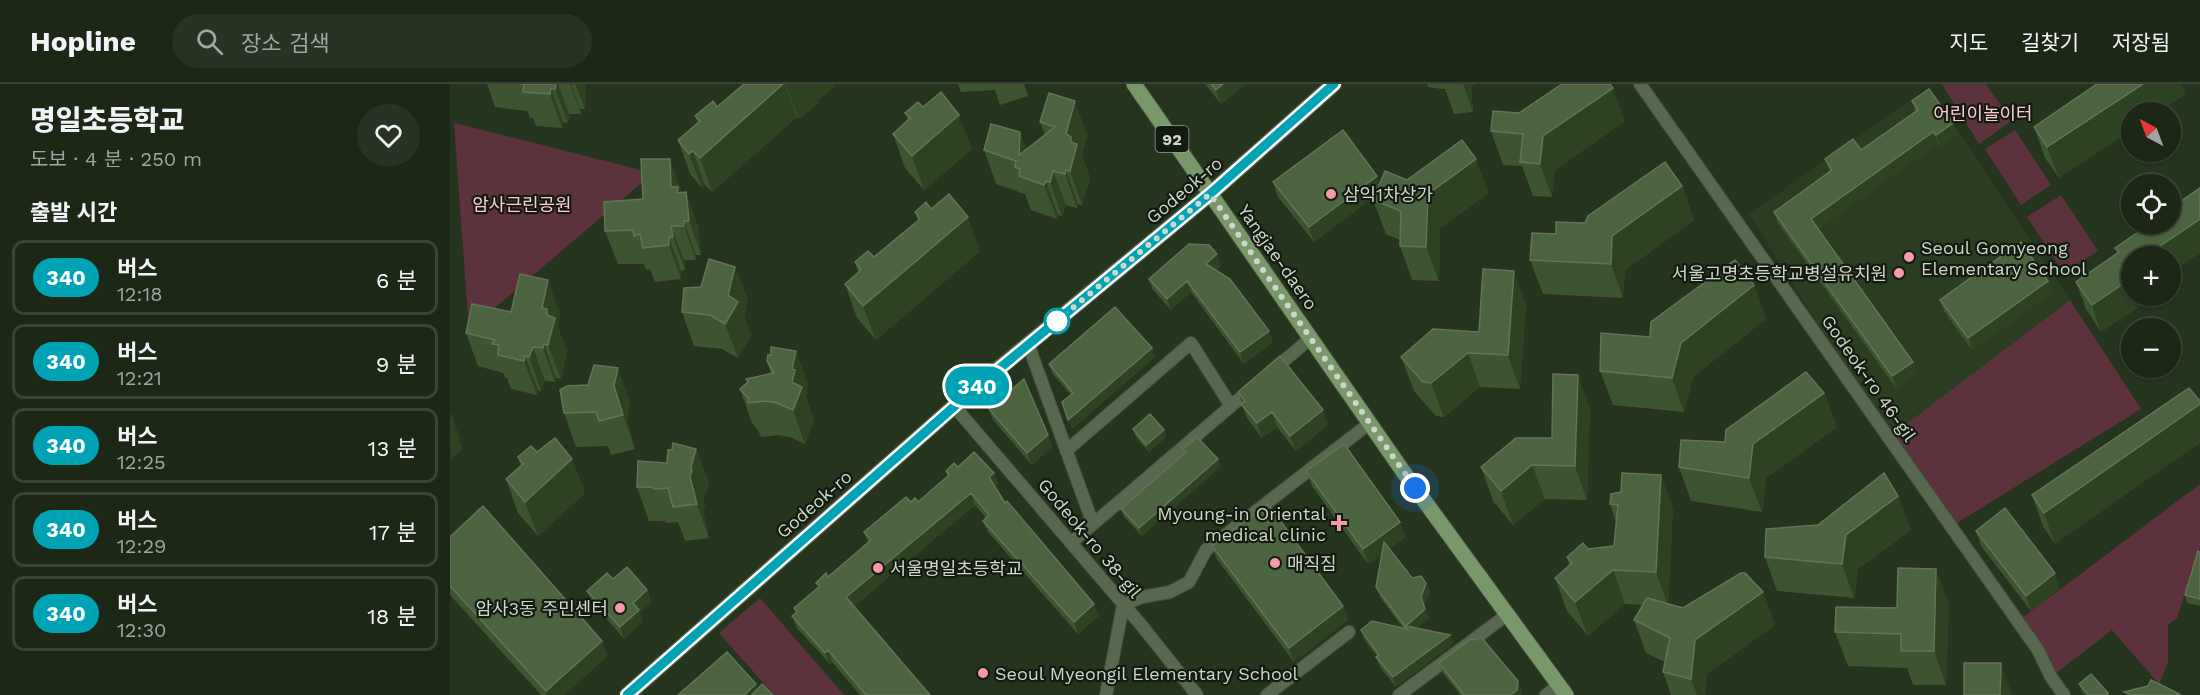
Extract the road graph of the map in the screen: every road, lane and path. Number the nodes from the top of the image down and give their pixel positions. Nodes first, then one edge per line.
1 (1134, 84) edge
2 (1334, 84) edge
3 (1640, 84) edge
4 (1210, 194) junction
5 (1311, 338) junction
6 (1028, 344) junction
7 (954, 406) junction
8 (1231, 406) junction
9 (1370, 423) junction
10 (1066, 451) junction
11 (1093, 524) junction
12 (1071, 543) junction
13 (1123, 605) junction
14 (1508, 614) junction
15 (1349, 632) dead end
16 (1563, 690) edge
17 (627, 695) edge
18 (1106, 695) edge
19 (1197, 695) edge
20 (1267, 695) edge
21 (1400, 695) edge
22 (1546, 695) edge
23 (2064, 695) edge

1 - 4 main road, Yangjae-daero / 92
2 - 4 main road, Godeok-ro
3 - 23 street, Godeok-ro 46-gil
4 - 5 main road, Yangjae-daero / 92
4 - 6 main road, Godeok-ro
5 - 8 street
5 - 9 main road, Yangjae-daero / 92
6 - 7 main road, Godeok-ro
6 - 10 street
7 - 12 street, Godeok-ro 38-gil
7 - 17 main road, Godeok-ro
8 - 10 street
8 - 11 street
9 - 13 street
9 - 14 main road, Yangjae-daero / 92
10 - 11 street
11 - 12 street
12 - 13 street, Godeok-ro 38-gil
13 - 18 street
13 - 19 street, Godeok-ro 38-gil
14 - 16 main road, Yangjae-daero / 92
14 - 21 street
15 - 20 street
16 - 22 street

